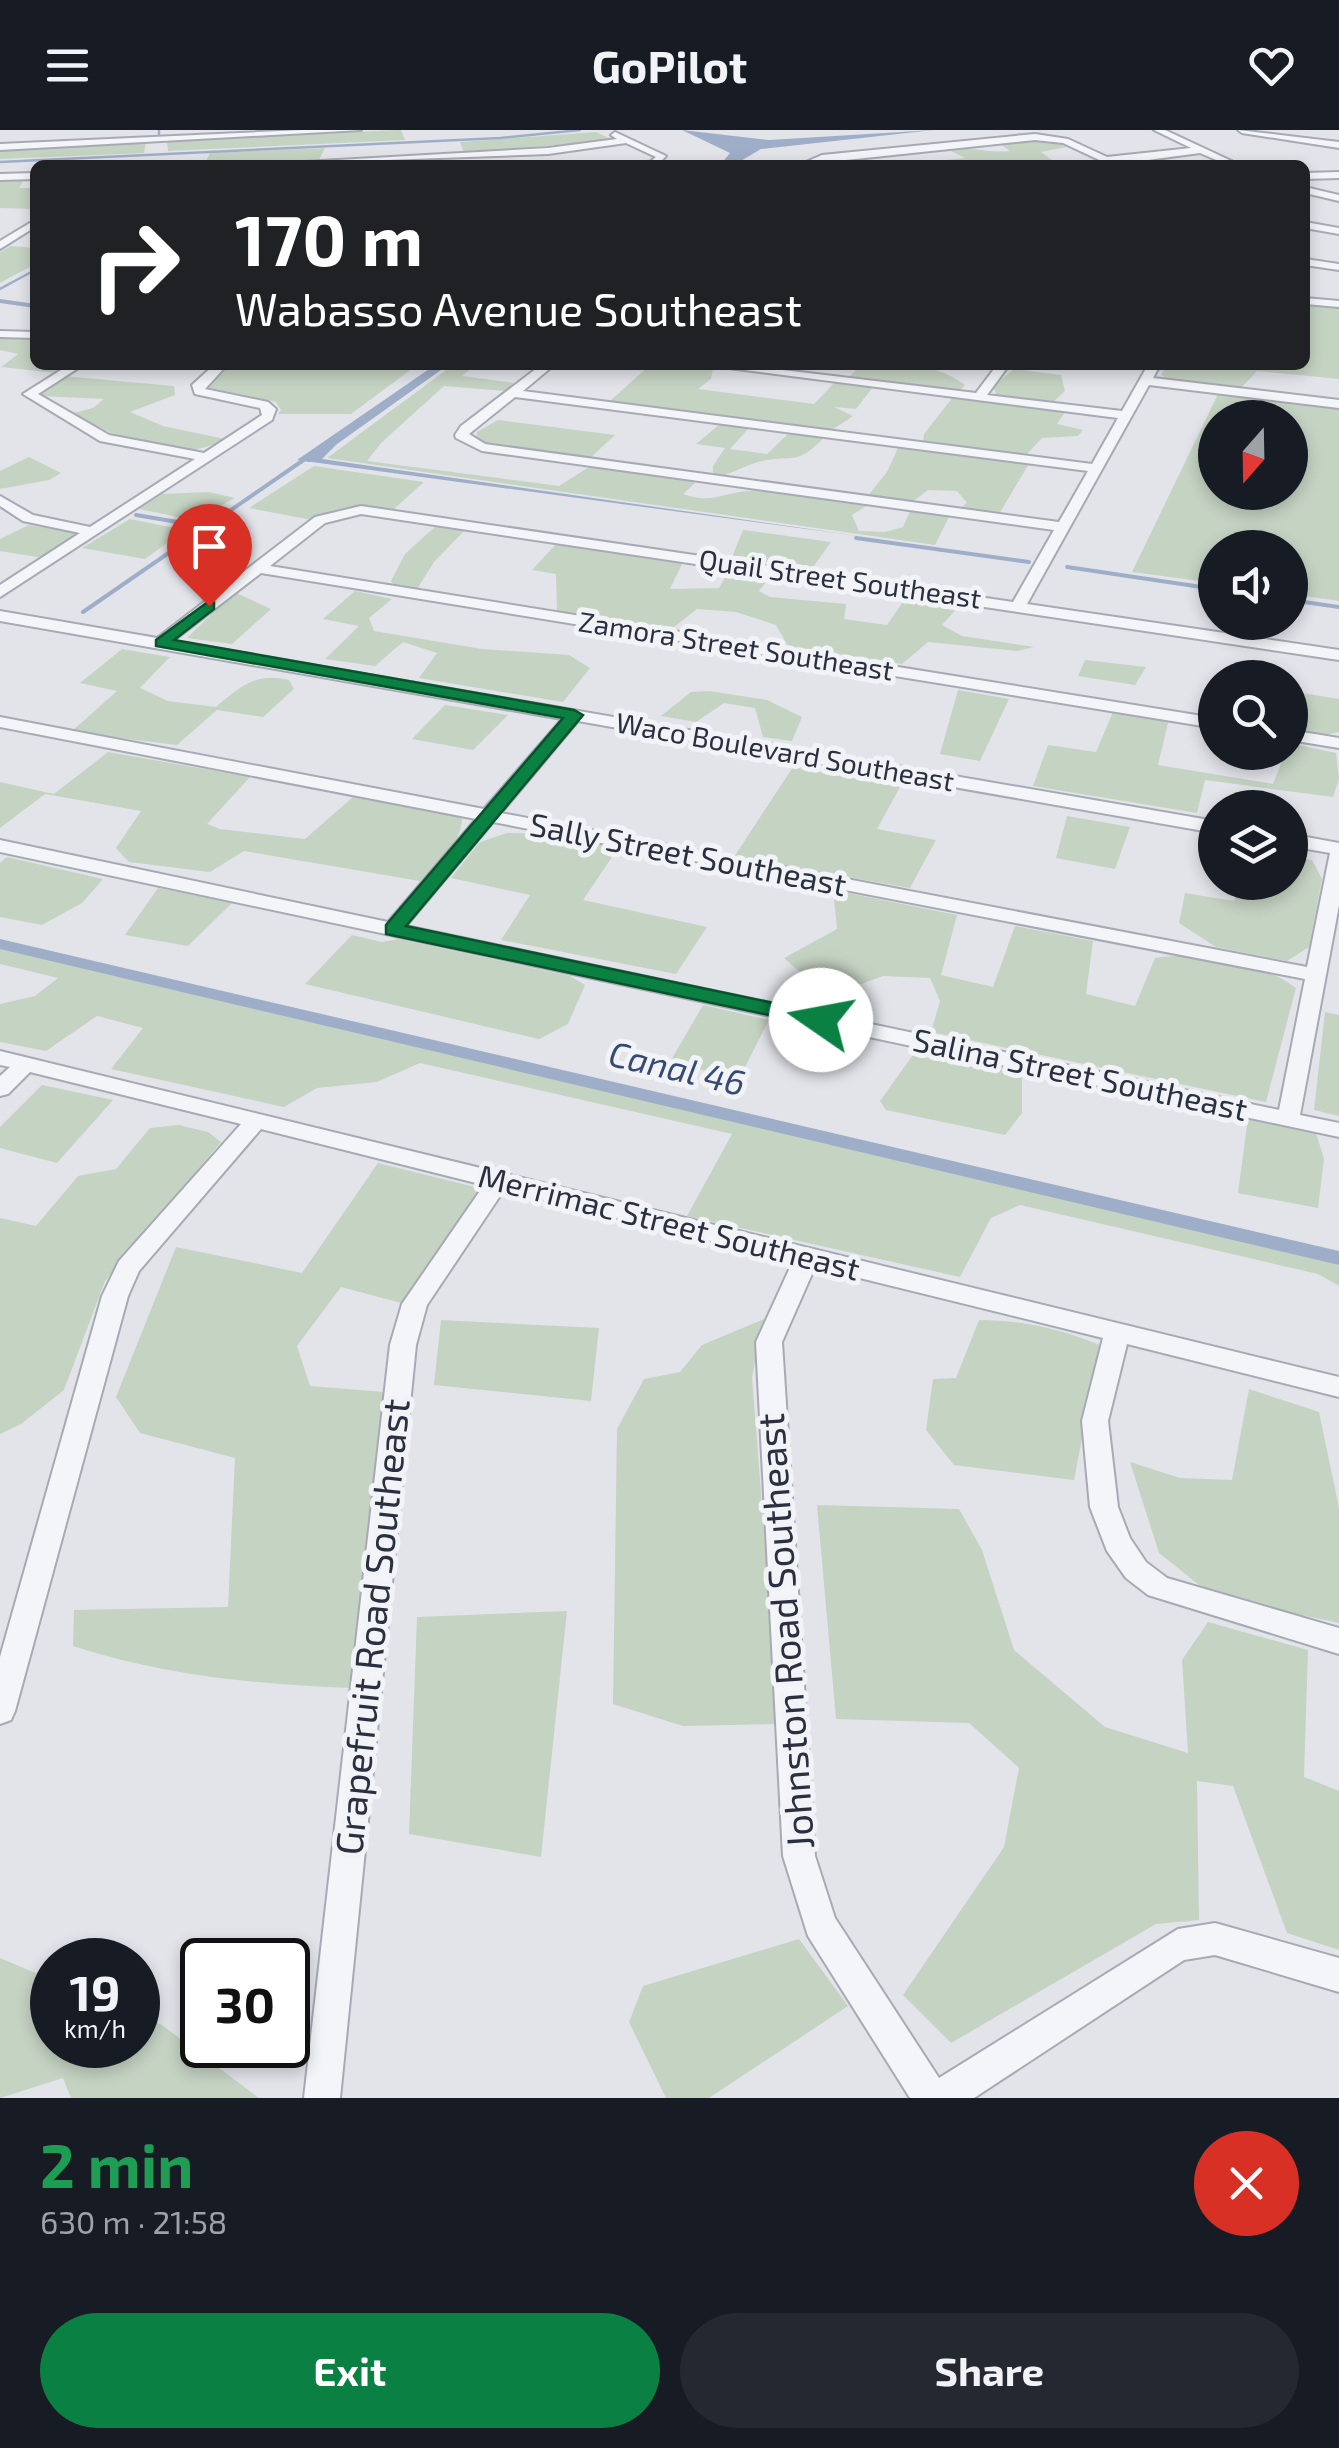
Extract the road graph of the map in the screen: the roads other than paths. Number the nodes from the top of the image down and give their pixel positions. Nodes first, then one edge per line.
1 (98, 130) edge
2 (356, 130) edge
3 (603, 130) edge
4 (1158, 130) edge
5 (1242, 130) edge
6 (220, 133) edge
7 (628, 140) junction
8 (96, 142) junction
9 (1339, 145) edge
10 (0, 147) edge
11 (1200, 150) junction
12 (359, 160) edge
13 (657, 160) edge
14 (817, 160) edge
15 (1106, 160) joint
16 (1223, 160) edge
17 (1339, 174) edge
18 (30, 176) edge
19 (1310, 176) edge
20 (0, 177) edge
21 (1310, 191) edge
22 (1339, 198) edge
23 (30, 226) edge
24 (1310, 227) edge
25 (1339, 232) edge
26 (0, 246) edge
27 (1310, 263) edge
28 (1339, 267) edge
29 (1310, 301) edge
30 (1339, 304) edge
31 (2, 334) edge
32 (30, 335) edge
33 (69, 370) edge
34 (215, 370) edge
35 (542, 370) edge
36 (753, 370) edge
37 (846, 370) edge
38 (999, 370) edge
39 (1151, 370) edge
40 (836, 380) junction
41 (1145, 381) junction
42 (513, 393) junction
43 (978, 398) junction
44 (1339, 404) edge
45 (1126, 416) junction
46 (206, 457) junction
47 (1096, 468) junction
48 (0, 500) edge
49 (1063, 527) junction
50 (94, 532) junction
51 (257, 568) junction
52 (0, 592) edge
53 (1019, 606) junction
54 (0, 616) edge
55 (161, 643) junction
56 (1339, 655) edge
57 (574, 715) junction
58 (1198, 720) edge
59 (0, 722) edge
60 (1308, 738) edge
61 (1339, 743) edge
62 (488, 817) junction
63 (1198, 824) edge
64 (1308, 844) edge
65 (0, 846) edge
66 (1339, 851) edge
67 (393, 929) junction
68 (1318, 975) junction
69 (0, 1058) edge
70 (25, 1064) junction
71 (0, 1089) edge
72 (1288, 1119) junction
73 (256, 1120) junction
74 (1339, 1130) edge
75 (498, 1180) junction
76 (808, 1257) junction
77 (1118, 1334) junction
78 (1339, 1387) edge
79 (1339, 1641) edge
80 (0, 1711) edge
81 (1339, 1975) edge
82 (322, 2098) edge
83 (931, 2098) edge
84 (942, 2098) edge

1 - 8 street
2 - 6 street
3 - 7 street
4 - 11 street
5 - 9 street
6 - 8 street
7 - 12 street
7 - 13 street
8 - 10 street
11 - 15 street
11 - 16 street
14 - 15 street
17 - 19 street
18 - 20 street
21 - 22 street
23 - 26 street
24 - 25 street
27 - 28 street
29 - 30 street
31 - 32 street
33 - 46 street
34 - 46 street
35 - 42 street
36 - 40 street
37 - 40 street
38 - 43 street
39 - 41 street
40 - 43 street
41 - 44 street
41 - 45 street
42 - 47 street
42 - 49 street
43 - 45 street
45 - 47 street
46 - 50 street
47 - 49 street
48 - 50 street
49 - 53 street
50 - 52 street
51 - 53 street, Quail Street Southeast
51 - 55 street
51 - 58 street, Zamora Street Southeast
53 - 56 street, Quail Street Southeast
54 - 55 street, Waco Boulevard Southeast
55 - 57 street, Waco Boulevard Southeast
57 - 62 street
57 - 63 street, Waco Boulevard Southeast
59 - 62 street, Sally Street Southeast
60 - 61 street
62 - 67 street
62 - 68 street, Sally Street Southeast
64 - 66 street
65 - 67 street, Salina Street Southeast
66 - 68 street
67 - 72 street, Salina Street Southeast
68 - 72 street
69 - 70 street, Merrimac Street Southeast
70 - 71 street
70 - 73 street, Merrimac Street Southeast
72 - 74 street, Salina Street Southeast
73 - 75 street, Merrimac Street Southeast
73 - 80 street
75 - 76 street, Merrimac Street Southeast
75 - 82 street, Grapefruit Road Southeast
76 - 77 street, Merrimac Street Southeast
76 - 83 street, Johnston Road Southeast
77 - 78 street, Merrimac Street Southeast
77 - 79 street
81 - 84 street

